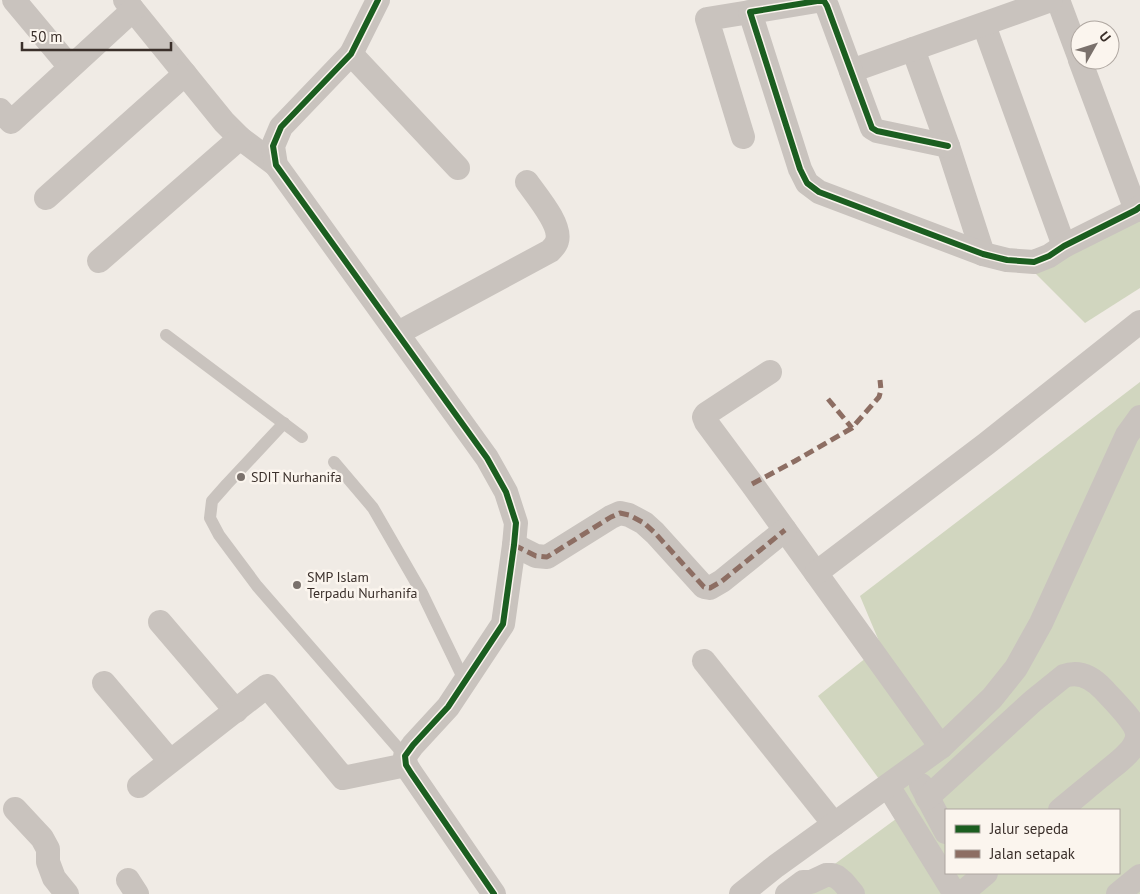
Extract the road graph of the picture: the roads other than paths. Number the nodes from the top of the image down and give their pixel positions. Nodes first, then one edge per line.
1 (14, 0) edge
2 (378, 0) edge
3 (1051, 0) edge
4 (1058, 0) edge
5 (129, 5) edge
6 (750, 12) junction
7 (984, 24) junction
8 (1070, 32) edge
9 (913, 49) junction
10 (351, 54) junction
11 (70, 67) junction
12 (1084, 70) edge
13 (851, 71) junction
14 (186, 74) junction
15 (0, 110) edge
16 (743, 137) dead end
17 (240, 138) junction
18 (948, 146) junction
19 (276, 165) junction
20 (458, 168) dead end
21 (527, 182) dead end
22 (46, 198) dead end
23 (1138, 208) edge
24 (1064, 246) junction
25 (983, 254) junction
26 (99, 261) dead end
27 (1140, 322) edge
28 (398, 333) junction
29 (166, 335) dead end
30 (770, 372) dead end
31 (284, 424) junction
32 (1136, 428) edge
33 (302, 437) dead end
34 (334, 462) dead end
35 (785, 530) junction
36 (514, 545) junction
37 (816, 573) junction
38 (160, 622) dead end
39 (704, 662) dead end
40 (465, 682) junction
41 (104, 683) dead end
42 (236, 711) junction
43 (941, 747) junction
44 (170, 761) junction
45 (406, 761) junction
46 (912, 768) junction
47 (139, 786) dead end
48 (888, 786) junction
49 (927, 798) junction
50 (15, 808) dead end
51 (1061, 809) edge
52 (834, 824) junction
53 (945, 830) edge
54 (776, 866) junction
55 (1140, 876) edge
56 (795, 888) edge
57 (67, 894) edge
58 (494, 894) edge
59 (742, 894) edge
60 (853, 894) edge
61 (955, 894) edge
62 (1118, 894) edge

1 - 11 street
2 - 10 street
3 - 7 street
4 - 8 street
5 - 11 street
5 - 14 street
6 - 13 street
6 - 16 street
6 - 25 street
7 - 9 street
7 - 24 street
9 - 13 street
9 - 18 street
10 - 19 street
10 - 20 street
11 - 15 street
12 - 23 street
13 - 18 street
14 - 17 street
14 - 22 street
17 - 19 street
17 - 26 street
18 - 25 street
19 - 28 street
21 - 28 street
23 - 24 street
24 - 25 street
27 - 37 street
28 - 36 street
29 - 31 lane
30 - 35 street
31 - 33 lane
31 - 45 lane
32 - 43 street
34 - 40 lane
35 - 36 street
35 - 37 street
36 - 40 street
37 - 43 street
38 - 42 street
39 - 52 street
40 - 45 street
41 - 44 street
42 - 44 street
42 - 45 street
43 - 46 street
44 - 47 street
45 - 58 street
46 - 48 street
46 - 49 street
48 - 52 street
48 - 61 street
49 - 51 street
49 - 53 street
50 - 57 street
52 - 54 street
54 - 56 lane
54 - 59 street
55 - 62 street
56 - 60 street

